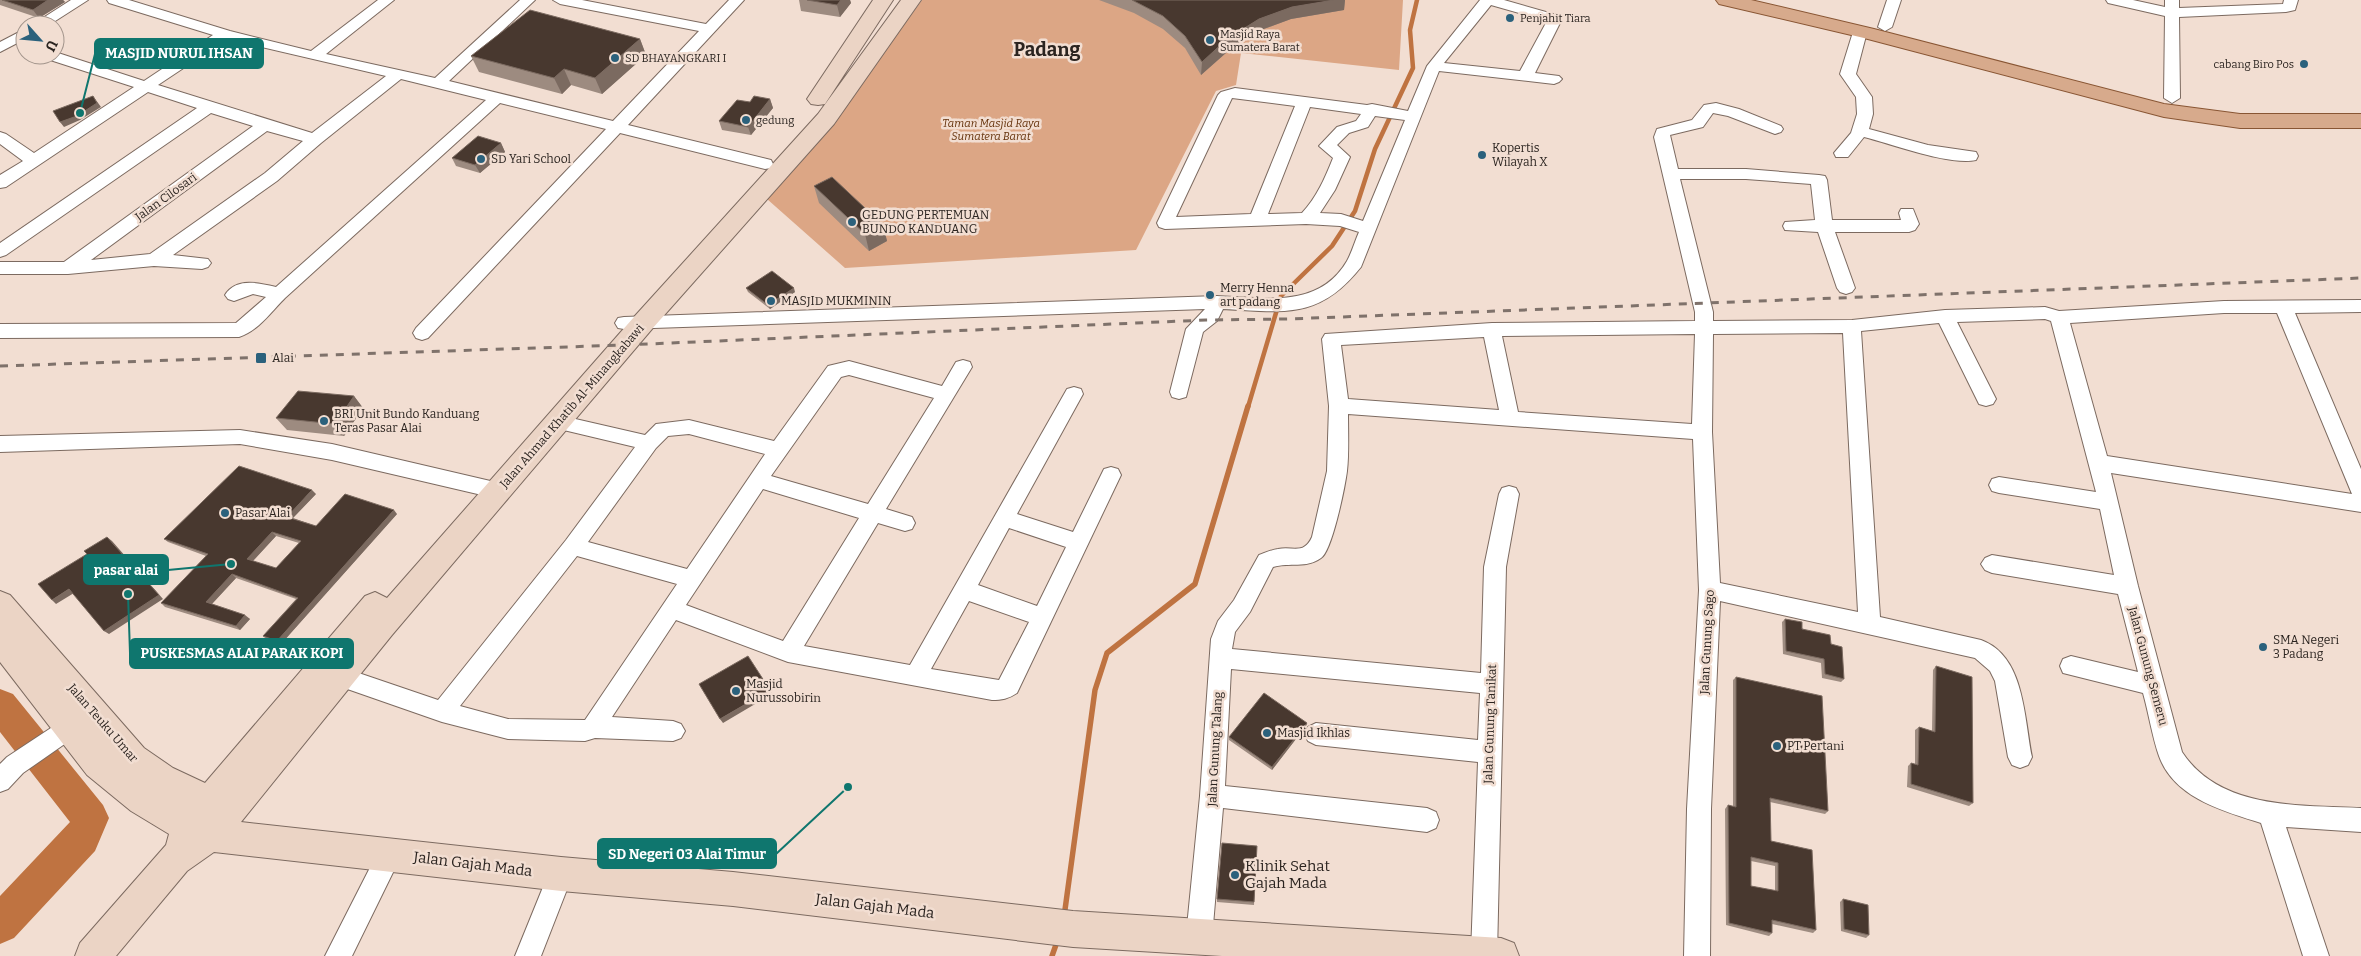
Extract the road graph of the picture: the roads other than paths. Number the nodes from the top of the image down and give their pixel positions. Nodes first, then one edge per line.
1 (82, 0) edge
2 (114, 0) edge
3 (387, 0) edge
4 (528, 0) edge
5 (560, 0) edge
6 (737, 0) edge
7 (884, 0) edge
8 (911, 0) edge
9 (1488, 0) edge
10 (1726, 0) edge
11 (1781, 0) edge
12 (1894, 0) edge
13 (2113, 0) edge
14 (2291, 0) edge
15 (2172, 6) edge
16 (56, 15) edge
17 (1818, 16) junction
18 (1885, 27) junction
19 (711, 29) junction
20 (1860, 32) junction
21 (225, 34) junction
22 (314, 56) junction
23 (65, 60) edge
24 (855, 61) junction
25 (1434, 66) junction
26 (398, 74) junction
27 (1526, 75) junction
28 (1554, 79) dead end
29 (438, 83) junction
30 (146, 86) junction
31 (497, 98) junction
32 (2172, 98) junction
33 (1305, 101) junction
34 (210, 106) junction
35 (2361, 108) edge
36 (1392, 112) junction
37 (2361, 120) edge
38 (265, 126) junction
39 (617, 128) junction
40 (1775, 129) dead end
41 (1860, 131) junction
42 (0, 137) edge
43 (315, 138) junction
44 (1842, 153) dead end
45 (1970, 156) dead end
46 (34, 161) junction
47 (765, 164) junction
48 (1673, 174) junction
49 (0, 183) edge
50 (1907, 214) dead end
51 (1306, 218) junction
52 (1256, 220) junction
53 (1356, 225) junction
54 (1791, 226) dead end
55 (1825, 226) junction
56 (0, 251) edge
57 (154, 260) junction
58 (189, 265) dead end
59 (0, 268) edge
60 (67, 268) junction
61 (1846, 288) dead end
62 (279, 294) junction
63 (234, 295) dead end
64 (1217, 302) junction
65 (2361, 306) edge
66 (2284, 308) junction
67 (1944, 316) junction
68 (2060, 317) junction
69 (633, 323) junction
70 (1852, 326) junction
71 (1703, 328) junction
72 (1492, 330) junction
73 (0, 331) edge
74 (422, 333) dead end
75 (963, 367) dead end
76 (1179, 392) dead end
77 (946, 394) junction
78 (1074, 394) dead end
79 (1986, 398) dead end
80 (1339, 406) junction
81 (1510, 418) junction
82 (558, 422) junction
83 (1702, 432) junction
84 (649, 443) junction
85 (0, 444) edge
86 (778, 450) junction
87 (2099, 463) junction
88 (1111, 476) dead end
89 (758, 480) junction
90 (1999, 485) dead end
91 (490, 489) junction
92 (2361, 493) edge
93 (1509, 494) dead end
94 (2109, 502) junction
95 (2361, 504) edge
96 (874, 513) junction
97 (1004, 518) junction
98 (905, 523) dead end
99 (1077, 542) junction
100 (573, 546) junction
101 (1992, 564) dead end
102 (692, 579) junction
103 (2127, 586) junction
104 (965, 590) junction
105 (1710, 590) junction
106 (0, 604) edge
107 (672, 610) junction
108 (1041, 617) junction
109 (371, 623) junction
110 (1870, 624) junction
111 (0, 639) edge
112 (788, 652) junction
113 (1220, 658) junction
114 (2071, 666) dead end
115 (341, 676) junction
116 (915, 677) junction
117 (1491, 684) junction
118 (2153, 685) junction
119 (442, 712) junction
120 (593, 727) junction
121 (673, 731) dead end
122 (62, 733) junction
123 (1316, 734) dead end
124 (1488, 752) junction
125 (2020, 756) dead end
126 (8, 773) edge
127 (1212, 796) junction
128 (2270, 815) junction
129 (210, 819) junction
130 (1427, 820) dead end
131 (2361, 820) edge
132 (390, 854) junction
133 (561, 874) junction
134 (1199, 937) junction
135 (1476, 955) edge
136 (93, 956) edge
137 (338, 956) edge
138 (528, 956) edge
139 (1697, 956) edge
140 (2316, 956) edge

1 - 16 street
2 - 21 street
3 - 22 street
4 - 29 street
5 - 19 street
6 - 19 street
7 - 24 main road, Jalan Ahmad Khatib Al-Minangkabawi
8 - 24 main road, Jalan Ahmad Khatib Al-Minangkabawi
9 - 25 street
9 - 27 street
10 - 17 main road
11 - 17 main road
12 - 18 street
13 - 15 street
14 - 15 street
15 - 32 street
17 - 18 main road
17 - 20 main road
18 - 32 main road
19 - 39 street
20 - 37 main road
20 - 41 street
21 - 22 street
21 - 30 street
22 - 26 street
23 - 30 street
24 - 47 main road, Jalan Ahmad Khatib Al-Minangkabawi
24 - 69 main road, Jalan Ahmad Khatib Al-Minangkabawi
25 - 27 street
25 - 36 street
26 - 29 street
26 - 43 street
27 - 28 street
29 - 31 street
30 - 34 street
30 - 46 street
31 - 39 street
31 - 62 street
32 - 35 main road
33 - 36 street
33 - 52 street
33 - 52 street
34 - 38 street
34 - 56 street
36 - 51 street
36 - 53 street
38 - 43 street
38 - 60 street, Jalan Cilosari
39 - 47 street
39 - 74 street
40 - 48 street, Jalan Gunung Sago
41 - 44 street
41 - 45 street
42 - 46 street
43 - 57 street
46 - 49 street
47 - 69 main road, Jalan Ahmad Khatib Al-Minangkabawi
48 - 55 street
48 - 71 street, Jalan Gunung Sago
50 - 55 street
51 - 52 street
51 - 53 street
53 - 64 street
54 - 55 street
55 - 61 street
57 - 58 street
57 - 60 street
59 - 60 street
62 - 63 street
62 - 73 street
64 - 69 street
64 - 76 street
65 - 66 street
66 - 68 street
66 - 92 street
67 - 68 street
67 - 70 street
67 - 79 street
68 - 87 street, Jalan Gunung Semeru
69 - 82 main road, Jalan Ahmad Khatib Al-Minangkabawi
69 - 91 main road, Jalan Ahmad Khatib Al-Minangkabawi
70 - 71 street
70 - 110 street
71 - 72 street
71 - 83 street, Jalan Gunung Sago
72 - 80 street
72 - 81 street
75 - 77 street
77 - 86 street
77 - 96 street
78 - 97 street
80 - 81 street
80 - 113 street, Jalan Gunung Talang
81 - 83 street
82 - 84 street
82 - 91 main road, Jalan Ahmad Khatib Al-Minangkabawi
83 - 105 street, Jalan Gunung Sago
84 - 86 street
84 - 100 street
85 - 91 street
86 - 89 street
87 - 94 street, Jalan Gunung Semeru
87 - 95 street
88 - 99 street
89 - 96 street
89 - 102 street
90 - 94 street
91 - 109 main road, Jalan Ahmad Khatib Al-Minangkabawi
93 - 117 street, Jalan Gunung Tanikat
94 - 103 street, Jalan Gunung Semeru
96 - 98 street
96 - 112 street
97 - 99 street
97 - 104 street
99 - 108 street
100 - 102 street
100 - 119 street
101 - 103 street
102 - 107 street
103 - 118 street, Jalan Gunung Semeru
104 - 108 street
104 - 116 street
105 - 110 street
105 - 139 street, Jalan Gunung Sago
106 - 129 main road, Jalan Teuku Umar
107 - 112 street
107 - 120 street
108 - 116 street
109 - 115 main road, Jalan Ahmad Khatib Al-Minangkabawi
109 - 129 main road, Jalan Ahmad Khatib Al-Minangkabawi
110 - 125 street
111 - 122 main road
112 - 116 street
113 - 117 street
113 - 127 street, Jalan Gunung Talang
114 - 118 street
115 - 119 street
115 - 129 main road, Jalan Ahmad Khatib Al-Minangkabawi
117 - 124 street, Jalan Gunung Tanikat
118 - 128 street, Jalan Gunung Semeru
119 - 120 street
120 - 121 street
122 - 126 street
122 - 129 main road
123 - 124 street
124 - 135 street, Jalan Gunung Tanikat
127 - 130 street
127 - 134 street, Jalan Gunung Talang
128 - 131 street, Jalan Gunung Semeru
128 - 140 street
129 - 132 main road, Jalan Gajah Mada
129 - 136 main road
132 - 133 main road, Jalan Gajah Mada
132 - 137 street
133 - 134 main road, Jalan Gajah Mada
133 - 138 street
134 - 135 main road, Jalan Gajah Mada

